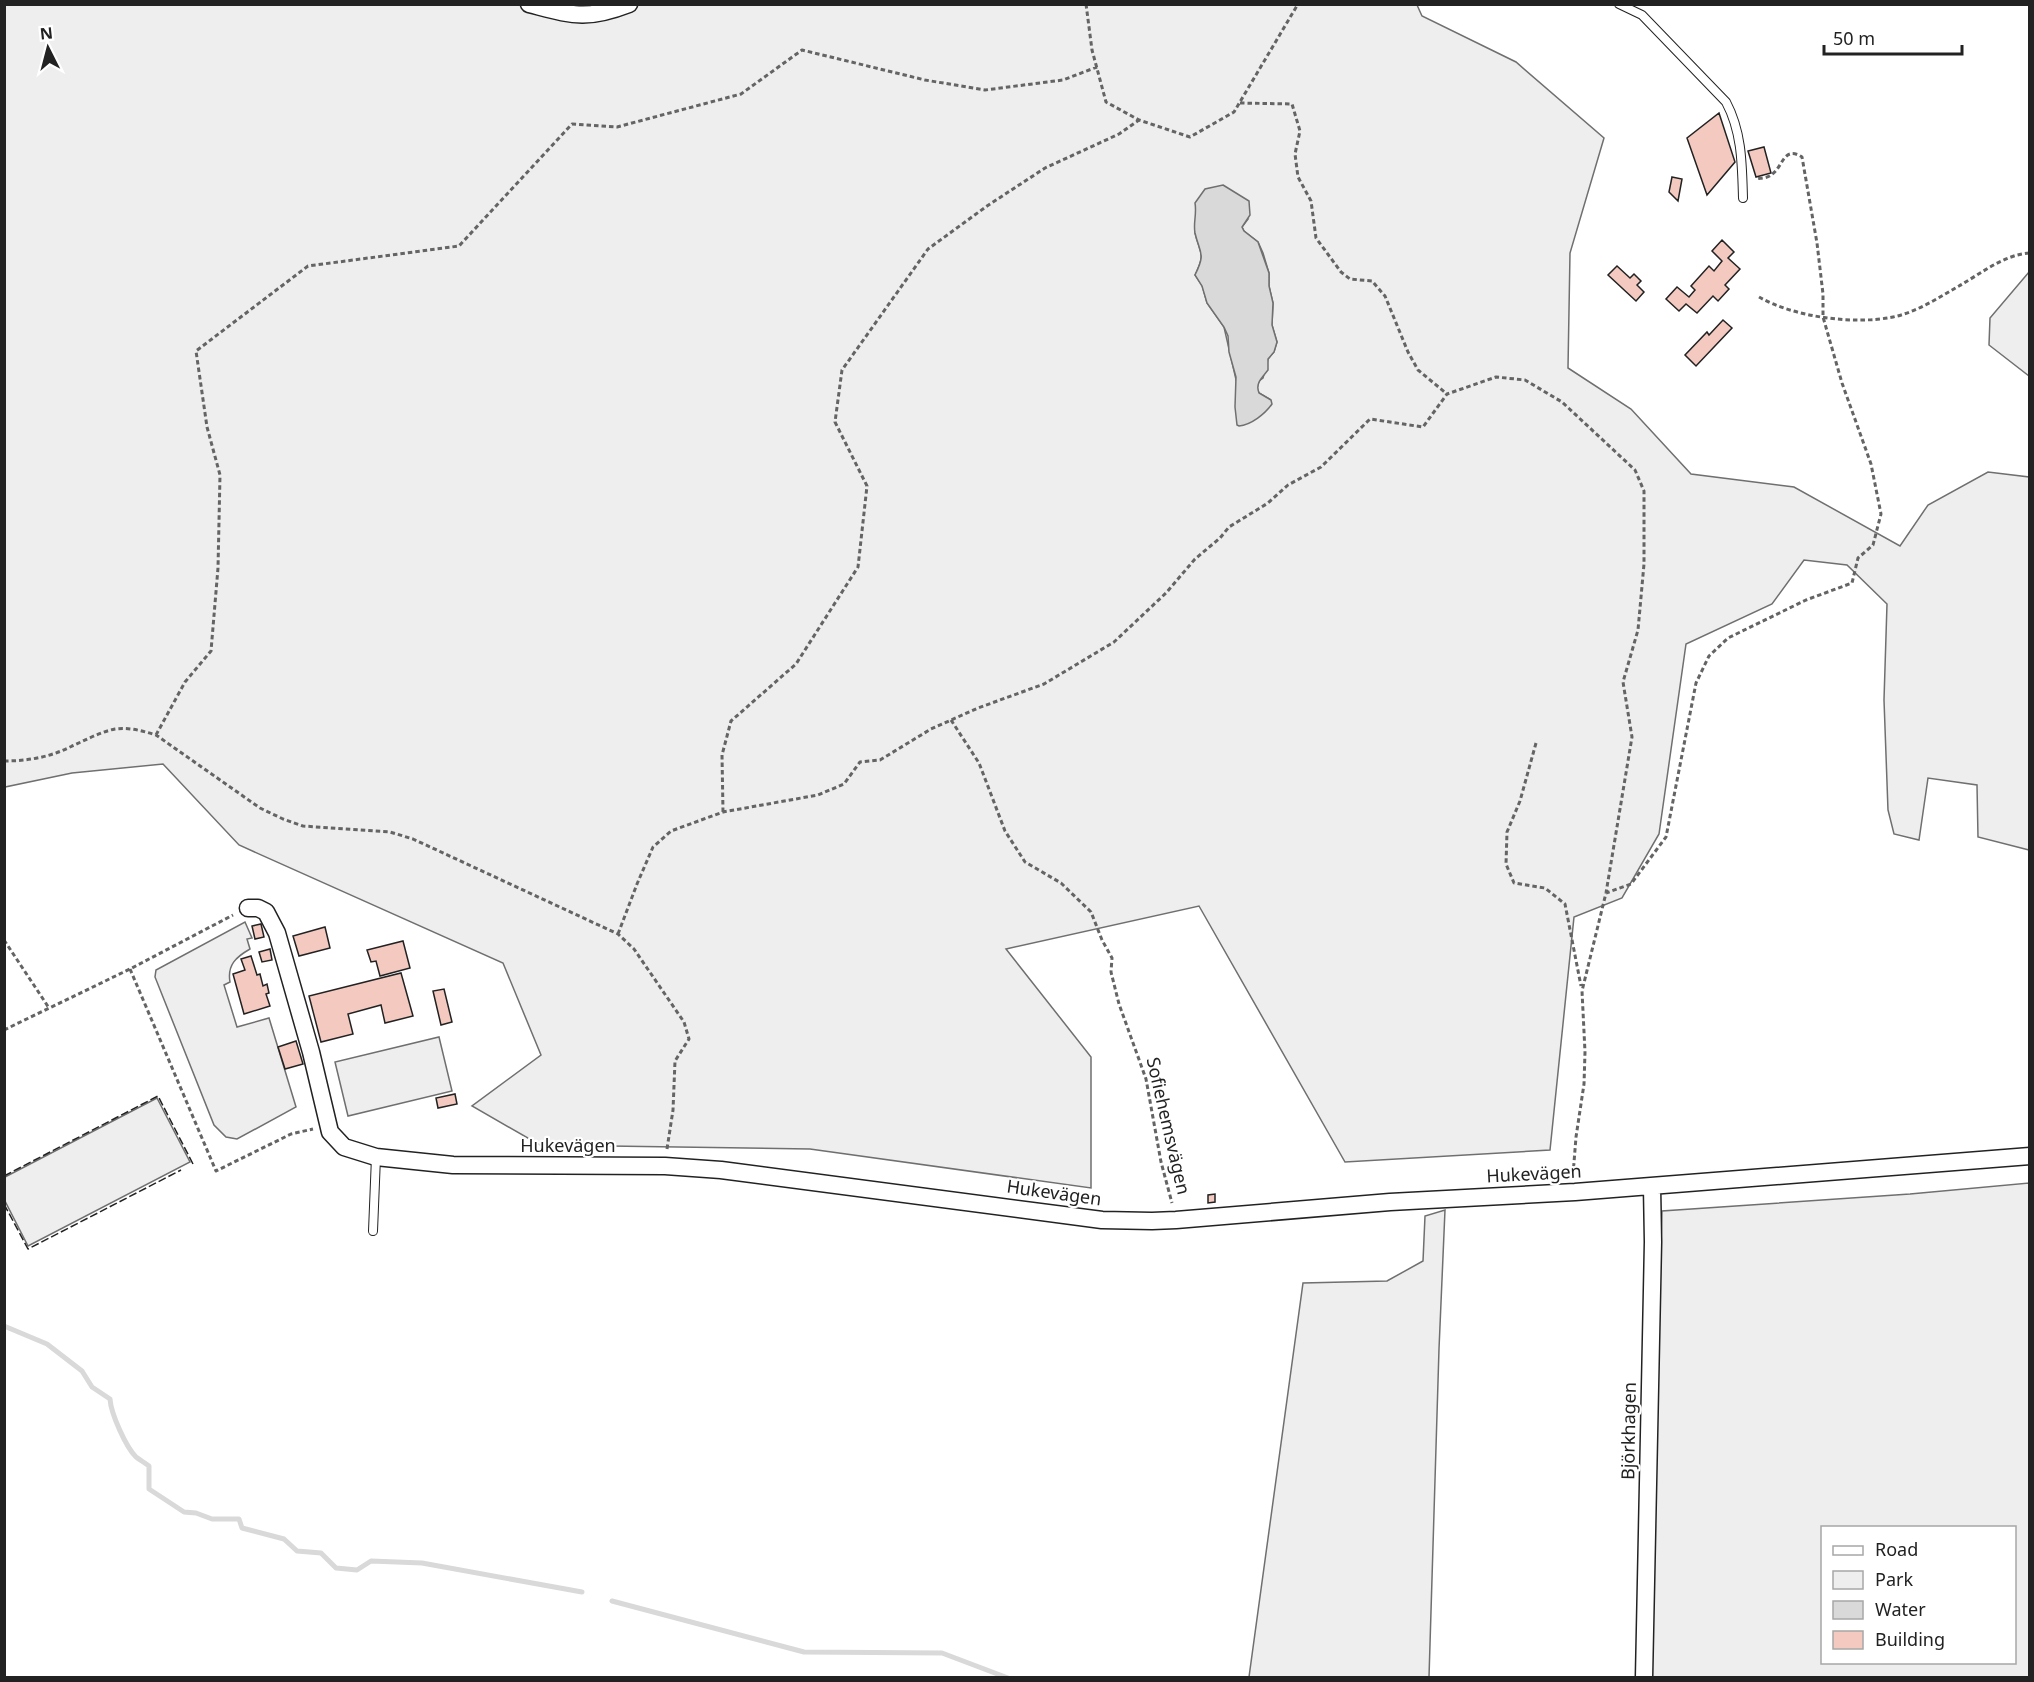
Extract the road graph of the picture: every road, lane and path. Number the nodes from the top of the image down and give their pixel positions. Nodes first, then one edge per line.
1 (529, 4) edge
2 (629, 4) edge
3 (1086, 4) edge
4 (1298, 4) edge
5 (1619, 4) edge
6 (1097, 67) junction
7 (1240, 103) junction
8 (1139, 120) junction
9 (1742, 181) junction
10 (1743, 198) dead end
11 (2030, 253) edge
12 (1759, 297) dead end
13 (1823, 317) junction
14 (1447, 394) junction
15 (951, 720) junction
16 (156, 735) junction
17 (1536, 743) dead end
18 (4, 761) edge
19 (723, 812) junction
20 (1606, 893) junction
21 (249, 908) joint
22 (618, 934) junction
23 (4, 940) edge
24 (130, 969) junction
25 (1582, 991) junction
26 (50, 1008) junction
27 (4, 1030) edge
28 (328, 1126) junction
29 (2030, 1156) edge
30 (376, 1157) junction
31 (665, 1166) junction
32 (1652, 1185) junction
33 (1575, 1192) junction
34 (1176, 1220) junction
35 (373, 1231) dead end
36 (1644, 1677) edge

1 - 2 street
3 - 6 path
4 - 7 path
5 - 9 lane
6 - 8 path
6 - 16 path
7 - 8 path
7 - 14 path
8 - 19 path
9 - 10 lane
9 - 13 path
11 - 13 path
12 - 13 path
13 - 20 path
14 - 15 path
14 - 20 path
15 - 19 path
15 - 34 path, Sofiehemsvägen
16 - 18 path
16 - 22 path
17 - 25 path
19 - 22 path
20 - 25 path
21 - 24 path
21 - 28 street, Hukevägen
22 - 31 path
23 - 26 path
24 - 26 path
24 - 28 path
25 - 33 path
26 - 27 path
28 - 30 street, Hukevägen
29 - 32 street, Hukevägen
30 - 31 street, Hukevägen
30 - 35 lane
31 - 34 street, Hukevägen
32 - 33 street, Hukevägen
32 - 36 street, Björkhagen
33 - 34 street, Hukevägen

